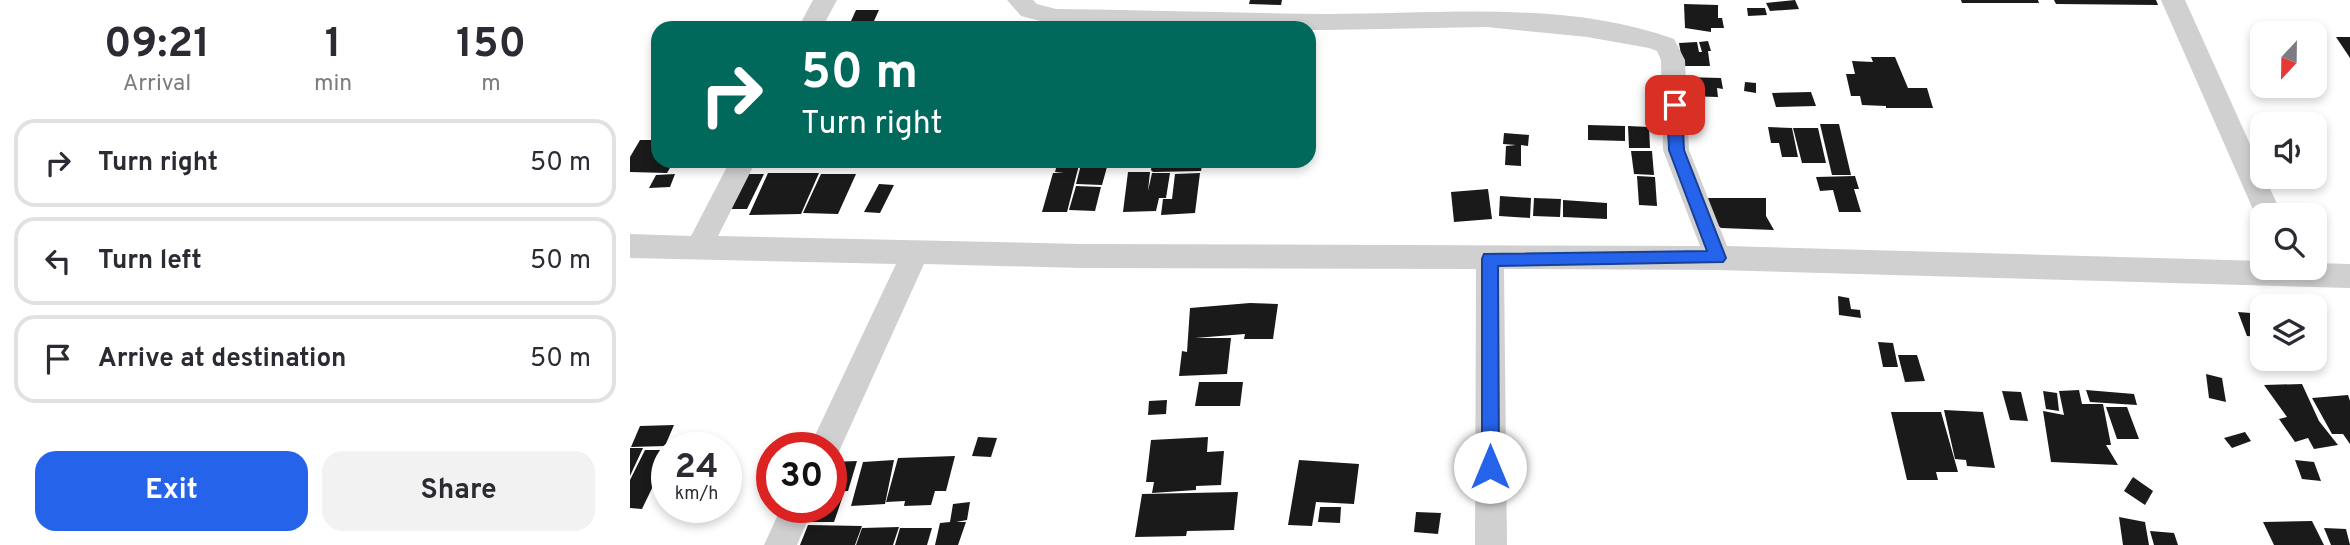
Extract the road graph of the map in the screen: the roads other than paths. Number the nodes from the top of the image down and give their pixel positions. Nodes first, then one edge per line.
1 (825, 0) edge
2 (1018, 0) edge
3 (2173, 0) edge
4 (1487, 9) edge
5 (814, 21) edge
6 (1273, 21) edge
7 (1316, 22) edge
8 (739, 168) edge
9 (2264, 203) edge
10 (630, 246) edge
11 (699, 247) junction
12 (915, 253) junction
13 (1718, 258) junction
14 (1490, 259) junction
15 (2250, 270) edge
16 (2327, 274) edge
17 (2350, 276) edge
18 (832, 432) edge
19 (790, 523) edge
20 (780, 545) edge
21 (1491, 545) edge

1 - 5 street
2 - 6 street
3 - 9 street
4 - 7 street
4 - 13 street
8 - 11 street
10 - 11 street
11 - 12 street
12 - 14 street
12 - 18 street
13 - 14 street
13 - 15 street
14 - 21 street
16 - 17 street
19 - 20 street

